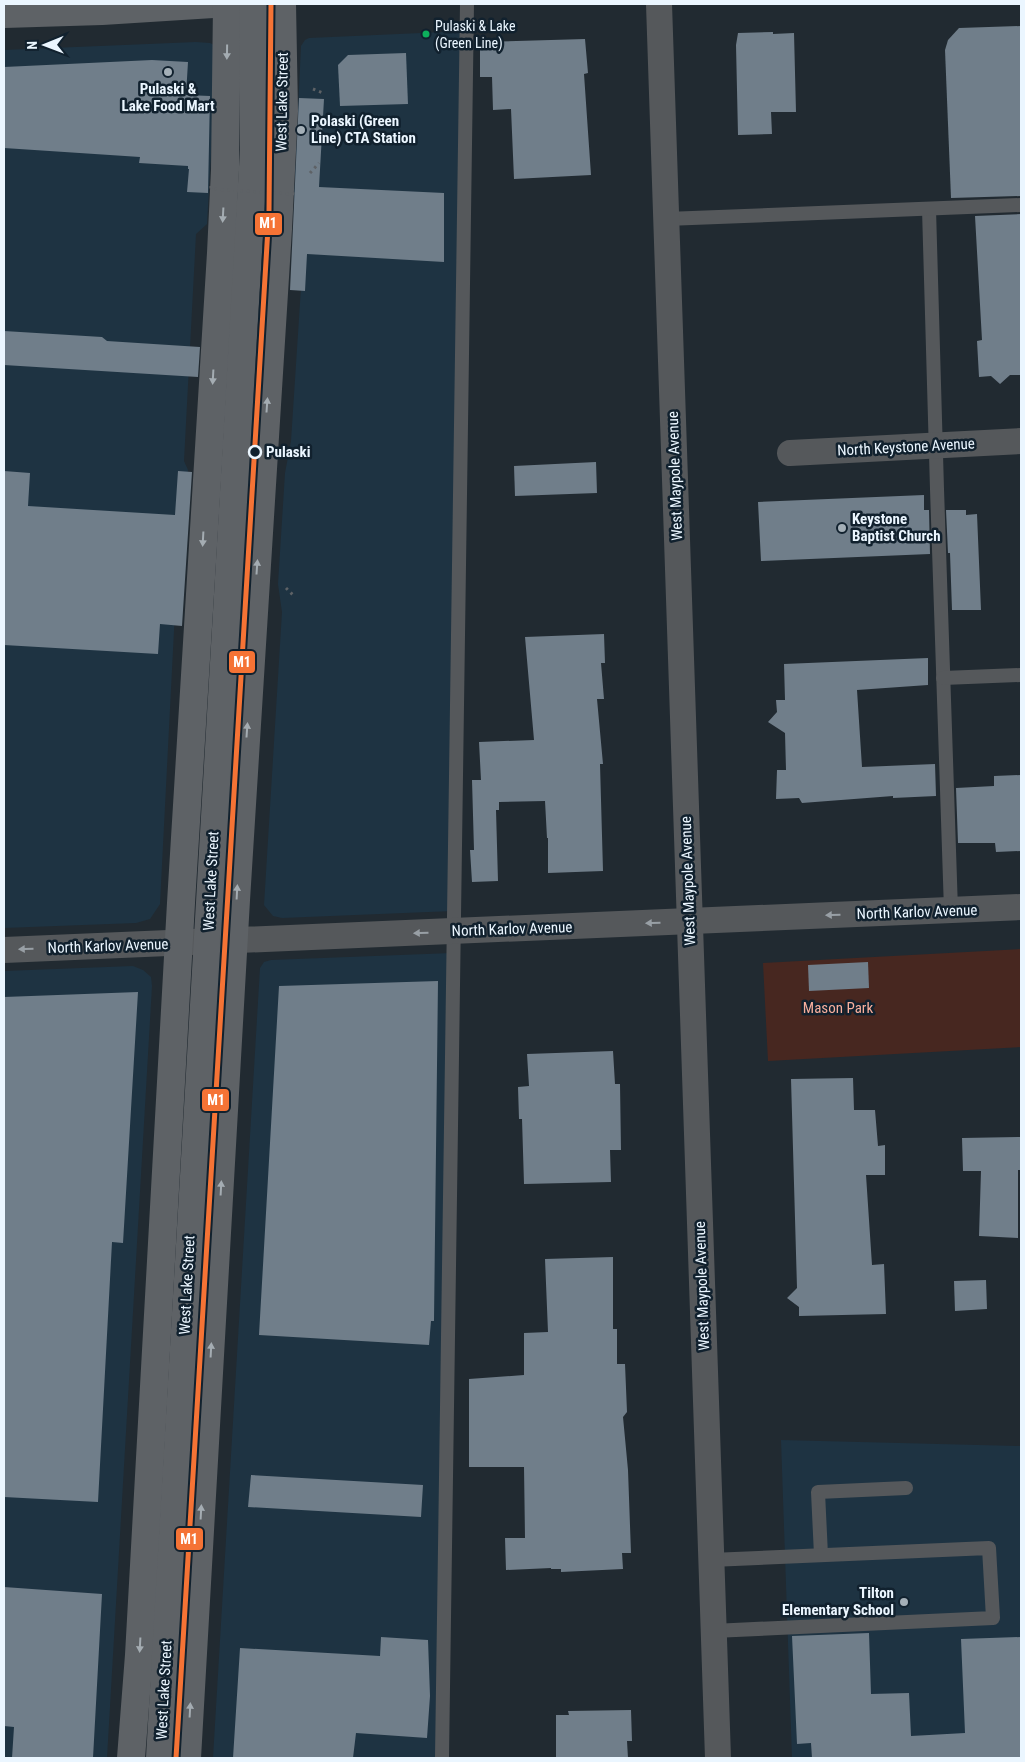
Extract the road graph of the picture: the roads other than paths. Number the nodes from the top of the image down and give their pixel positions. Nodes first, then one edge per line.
1 (213, 4) edge
2 (227, 4) edge
3 (254, 4) edge
4 (282, 4) edge
5 (467, 4) edge
6 (659, 4) edge
7 (4, 14) edge
8 (1021, 205) edge
9 (929, 209) junction
10 (666, 218) junction
11 (1021, 442) edge
12 (936, 446) junction
13 (790, 453) dead end
14 (1021, 675) edge
15 (943, 678) junction
16 (1021, 908) edge
17 (951, 910) junction
18 (690, 922) junction
19 (453, 931) junction
20 (235, 940) junction
21 (208, 942) junction
22 (179, 943) junction
23 (4, 950) edge
24 (906, 1488) dead end
25 (821, 1555) junction
26 (711, 1560) junction
27 (713, 1631) junction
28 (131, 1758) edge
29 (160, 1758) edge
30 (187, 1758) edge
31 (442, 1758) edge
32 (718, 1758) edge

1 - 7 main road
2 -> 22 main road, West Lake Street
3 - 21 main road, West Lake Street
20 -> 4 main road, West Lake Street
5 - 19 lane
6 - 10 street, West Maypole Avenue
8 - 9 lane
9 - 10 lane
9 - 12 lane
10 - 18 street, West Maypole Avenue
11 - 12 street, North Keystone Avenue
12 - 13 street, North Keystone Avenue
12 - 15 lane
14 - 15 lane
15 - 17 lane
16 - 17 street, North Karlov Avenue
17 -> 18 street, North Karlov Avenue
18 -> 19 street, North Karlov Avenue
18 - 26 street, West Maypole Avenue
19 -> 20 street, North Karlov Avenue
19 - 31 lane
20 - 21 street, North Karlov Avenue
30 -> 20 main road, West Lake Street
21 - 22 street, North Karlov Avenue
21 - 29 main road, West Lake Street
22 -> 23 street, North Karlov Avenue
22 -> 28 main road, West Lake Street
24 - 25 lane
25 - 26 lane
25 - 27 lane
26 - 27 street, West Maypole Avenue
27 - 32 street, West Maypole Avenue

